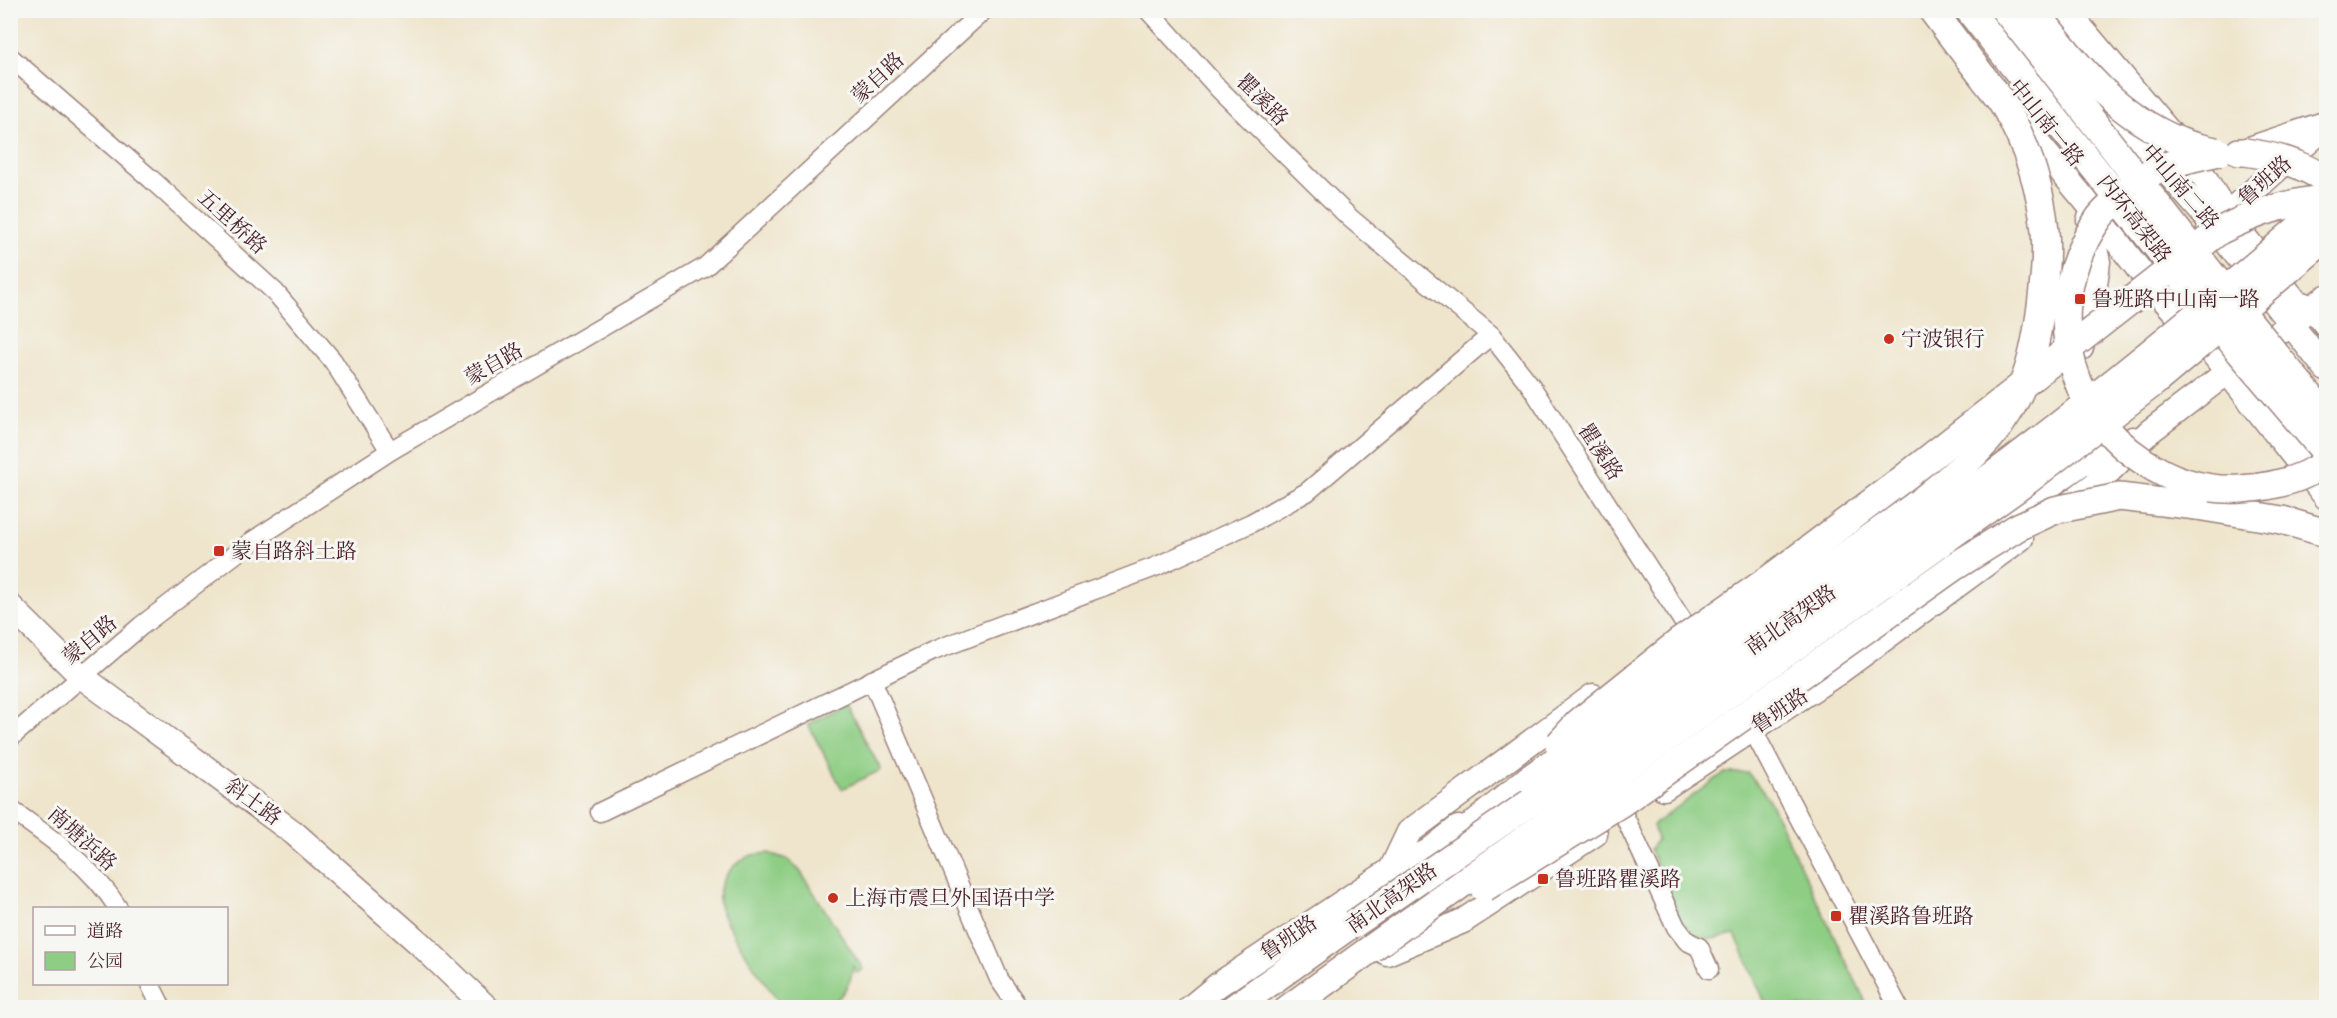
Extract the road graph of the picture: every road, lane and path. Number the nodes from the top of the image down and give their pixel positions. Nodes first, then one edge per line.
1 (984, 10) edge
2 (1148, 10) edge
3 (1926, 10) edge
4 (1932, 10) edge
5 (1955, 10) edge
6 (1969, 10) edge
7 (2005, 10) edge
8 (2027, 10) edge
9 (2034, 10) edge
10 (2067, 10) edge
11 (10, 57) edge
12 (2013, 113) junction
13 (2326, 126) edge
14 (2232, 152) junction
15 (2032, 171) junction
16 (2326, 180) edge
17 (2326, 199) edge
18 (2085, 200) junction
19 (2326, 204) edge
20 (2220, 220) junction
21 (2326, 238) edge
22 (2229, 246) junction
23 (2074, 263) junction
24 (2156, 280) junction
25 (2322, 310) edge
26 (2065, 315) junction
27 (2218, 325) junction
28 (2290, 325) junction
29 (1491, 335) junction
30 (2211, 351) junction
31 (2079, 356) junction
32 (2250, 356) junction
33 (2326, 369) edge
34 (2227, 373) junction
35 (2025, 379) junction
36 (2194, 397) junction
37 (2326, 416) edge
38 (2262, 417) junction
39 (1995, 420) junction
40 (2149, 432) junction
41 (390, 451) junction
42 (2326, 452) edge
43 (2326, 462) edge
44 (2326, 466) edge
45 (2199, 486) junction
46 (2326, 496) edge
47 (2119, 497) junction
48 (2282, 520) junction
49 (2326, 533) edge
50 (10, 606) edge
51 (1693, 635) junction
52 (81, 676) junction
53 (872, 680) junction
54 (1737, 705) junction
55 (1753, 729) junction
56 (10, 738) edge
57 (1529, 779) junction
58 (10, 808) edge
59 (600, 812) dead end
60 (1624, 815) junction
61 (117, 907) edge
62 (1354, 924) junction
63 (1379, 951) junction
64 (1709, 969) dead end
65 (150, 985) edge
66 (1304, 1006) edge
67 (162, 1008) edge
68 (487, 1008) edge
69 (1019, 1008) edge
70 (1190, 1008) edge
71 (1234, 1008) edge
72 (1899, 1008) edge

1 - 41 street, 蒙自路
2 - 29 street, 瞿溪路
3 - 12 main road, 中山南一路
4 - 15 highway, bridge
5 - 24 main road, 中山南一路
6 - 42 highway, 内环高架路, bridge
7 - 37 highway, 内环高架路, bridge
8 - 20 main road, 中山南二路
9 - 14 highway, bridge
10 - 20 main road
11 - 41 street, 五里桥路
12 - 18 main road, 中山南一路
12 - 39 main road
13 - 14 highway
13 - 20 main road, 鲁班路
14 - 16 highway, bridge
14 - 23 highway, bridge
15 - 23 highway, bridge
15 - 35 highway, bridge
17 - 57 highway, bridge
18 - 24 main road, 中山南一路
18 - 31 main road
19 - 62 highway, 南北高架路, bridge
20 - 22 main road
20 - 24 main road, 鲁班路
20 - 25 main road, 中山南二路
21 - 63 highway, 南北高架路, bridge
22 - 27 main road
22 - 28 main road, 中山南二路
23 - 26 highway, bridge
24 - 27 main road, 中山南一路
24 - 30 main road
24 - 31 main road, 鲁班路
25 - 28 main road, 鲁班路
26 - 35 highway, bridge
26 - 45 highway, bridge
27 - 30 main road
27 - 32 main road, 中山南一路
28 - 32 main road, 鲁班路
28 - 33 main road, 中山南二路
29 - 51 street, 瞿溪路
29 - 53 street
30 - 34 main road
30 - 36 main road
31 - 39 main road, 鲁班路
32 - 34 main road, 鲁班路
32 - 42 main road, 中山南一路
34 - 36 main road, 鲁班路
34 - 38 main road
35 - 57 highway, bridge
36 - 40 main road, 鲁班路
38 - 44 main road
38 - 46 main road
39 - 51 main road, 鲁班路
40 - 54 main road, 鲁班路
40 - 55 main road, 鲁班路
41 - 52 street, 蒙自路
43 - 45 highway, bridge
45 - 47 highway, bridge
45 - 48 highway
47 - 48 highway, bridge
47 - 63 highway, bridge
48 - 49 highway
50 - 52 main road, 斜土路
51 - 54 street, 瞿溪路
51 - 70 main road, 鲁班路
52 - 56 street, 蒙自路
52 - 68 main road, 斜土路
53 - 59 street
53 - 69 street
54 - 55 street, 瞿溪路
54 - 63 main road, 鲁班路
55 - 60 main road, 鲁班路
55 - 72 street, 瞿溪路
57 - 62 highway, bridge
58 - 61 street, 南塘浜路
60 - 63 main road, 鲁班路
60 - 64 street
62 - 71 highway, 南北高架路
63 - 66 highway, 南北高架路
65 - 67 street

